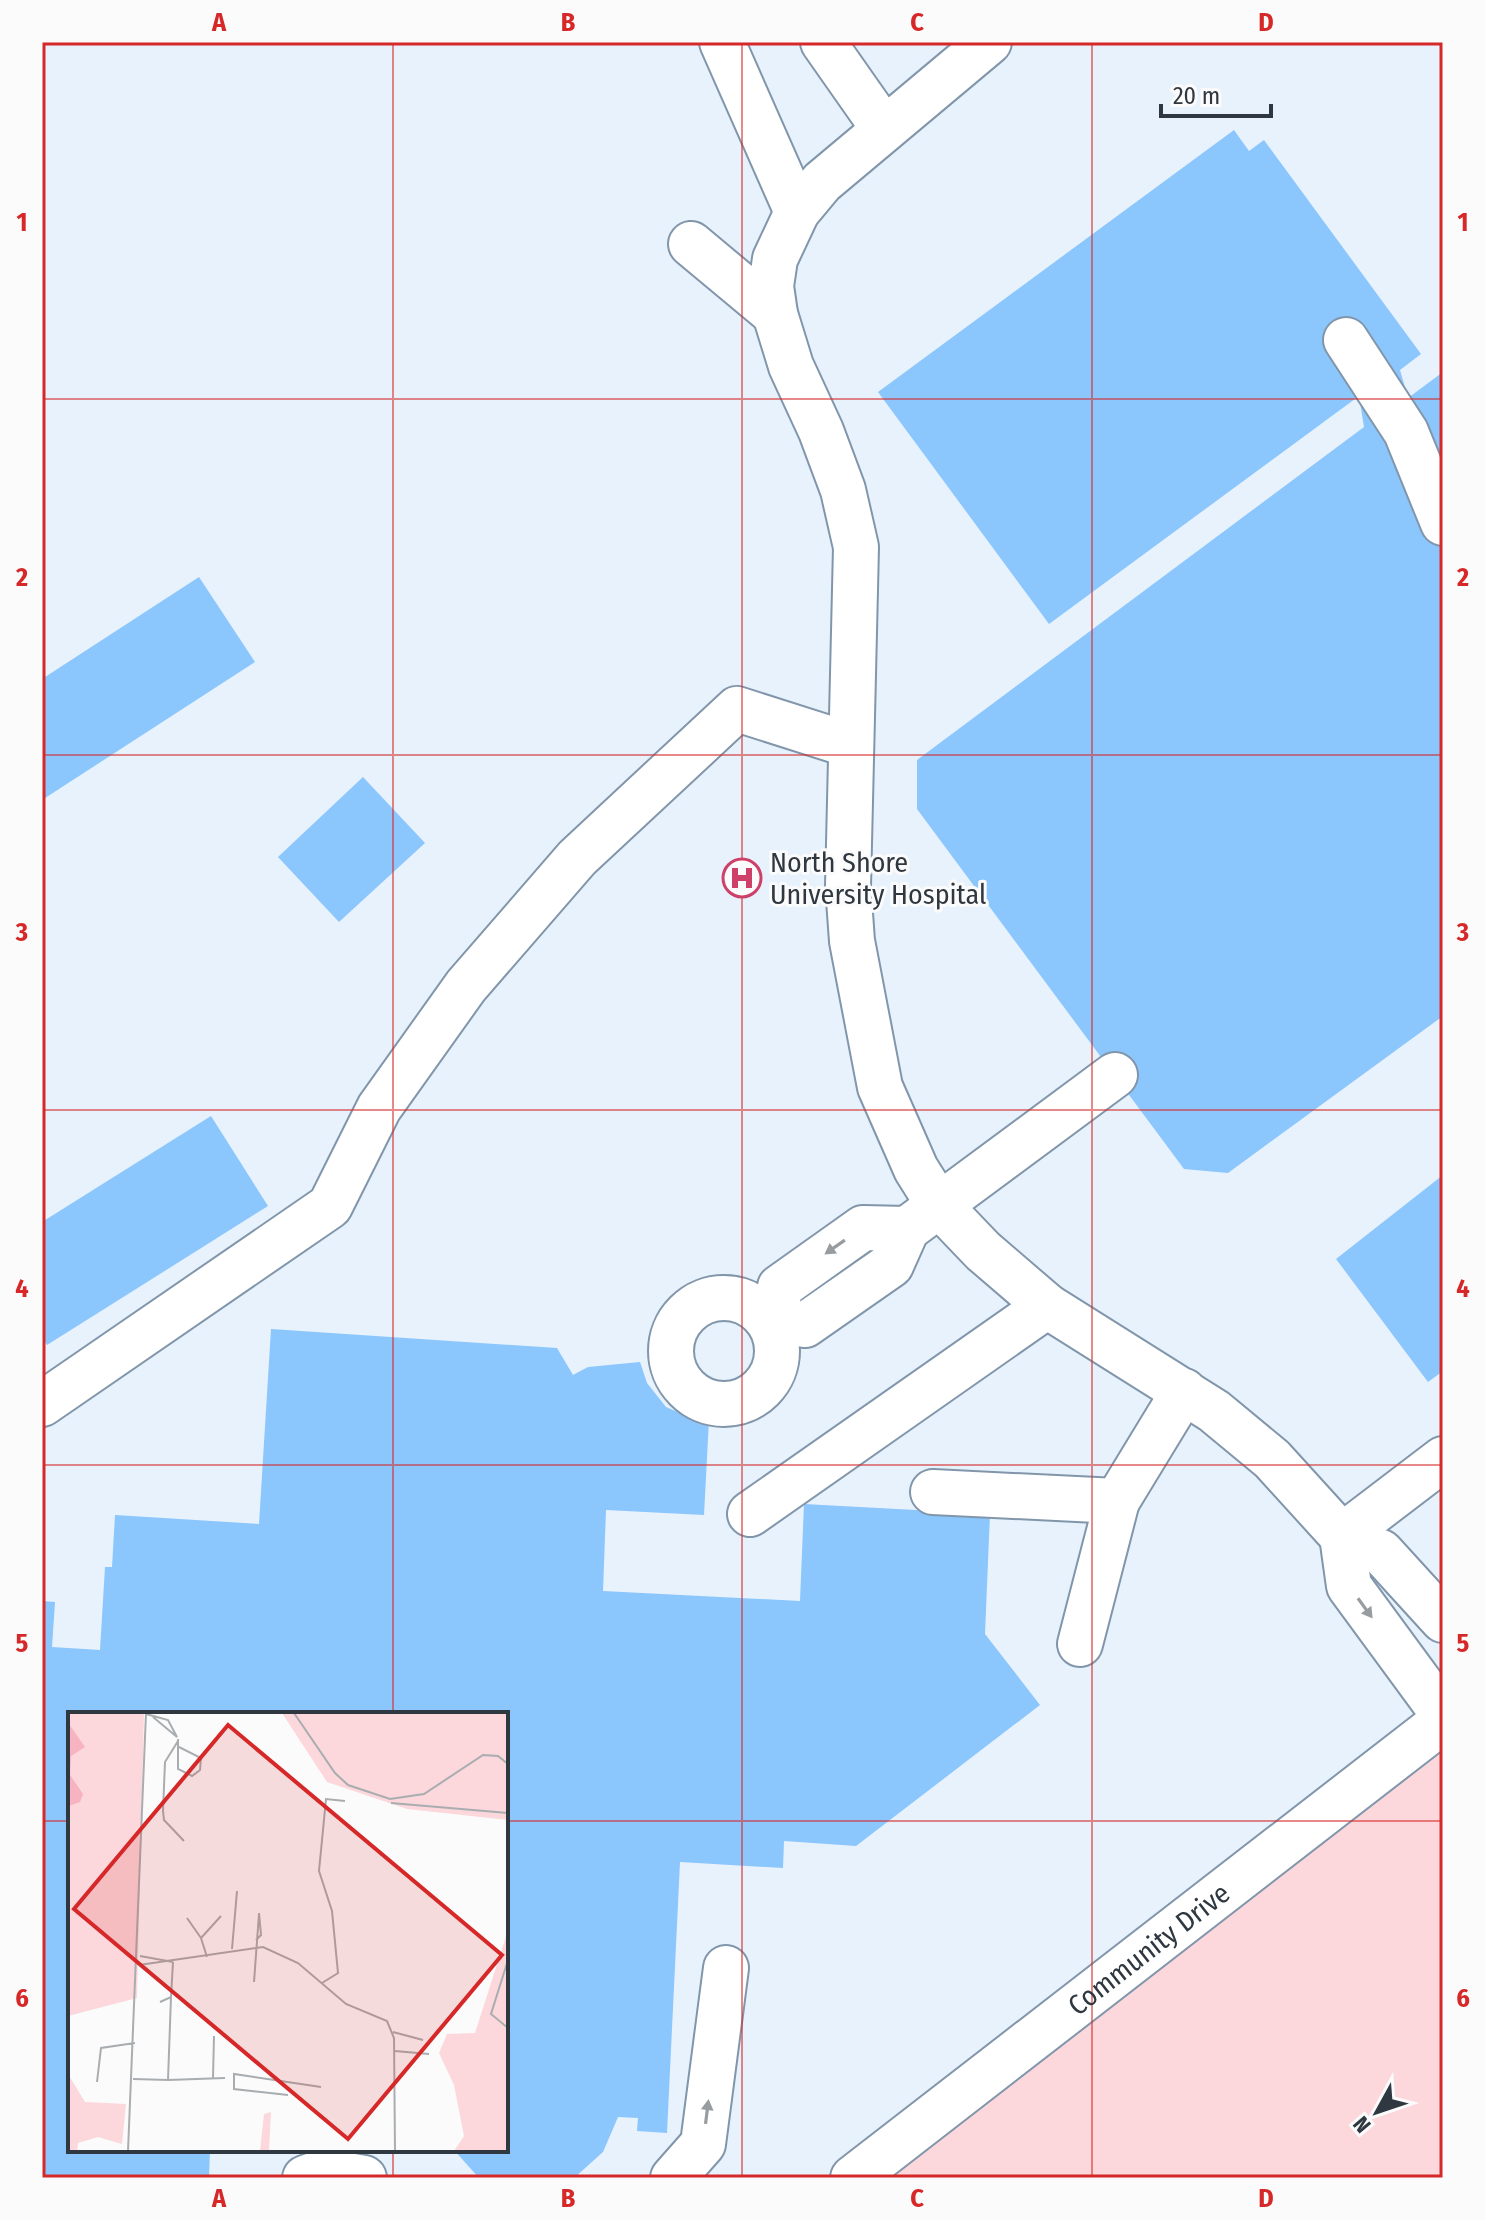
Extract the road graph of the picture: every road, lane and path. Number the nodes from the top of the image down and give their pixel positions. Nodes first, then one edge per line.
1 (722, 42) edge
2 (823, 42) edge
3 (989, 42) edge
4 (884, 129) junction
5 (797, 212) junction
6 (691, 244) dead end
7 (775, 314) junction
8 (1346, 340) dead end
9 (1443, 523) edge
10 (850, 745) junction
11 (1115, 1075) dead end
12 (923, 1216) junction
13 (1047, 1306) junction
14 (772, 1322) dead end
15 (1184, 1391) junction
16 (42, 1404) edge
17 (1443, 1459) edge
18 (933, 1492) dead end
19 (1117, 1501) junction
20 (750, 1514) dead end
21 (1342, 1536) junction
22 (1443, 1620) edge
23 (1080, 1644) dead end
24 (1443, 1714) edge
25 (1443, 1721) edge
26 (726, 1968) dead end
27 (305, 2178) edge
28 (364, 2178) edge
29 (673, 2178) edge
30 (853, 2178) edge

1 - 5 main road
2 - 4 main road
3 - 4 main road
4 - 5 main road
5 - 7 main road
6 - 7 main road
7 - 10 main road
8 - 9 main road
10 - 12 main road
10 - 16 main road
11 - 12 main road
12 - 13 main road
12 - 14 main road
13 - 15 main road
13 - 20 main road
15 - 19 main road
15 - 21 main road
17 - 21 main road
18 - 19 main road
19 - 23 main road
21 - 22 main road
21 -> 24 main road
25 - 30 main road, Community Drive
29 -> 26 main road
27 - 28 main road

